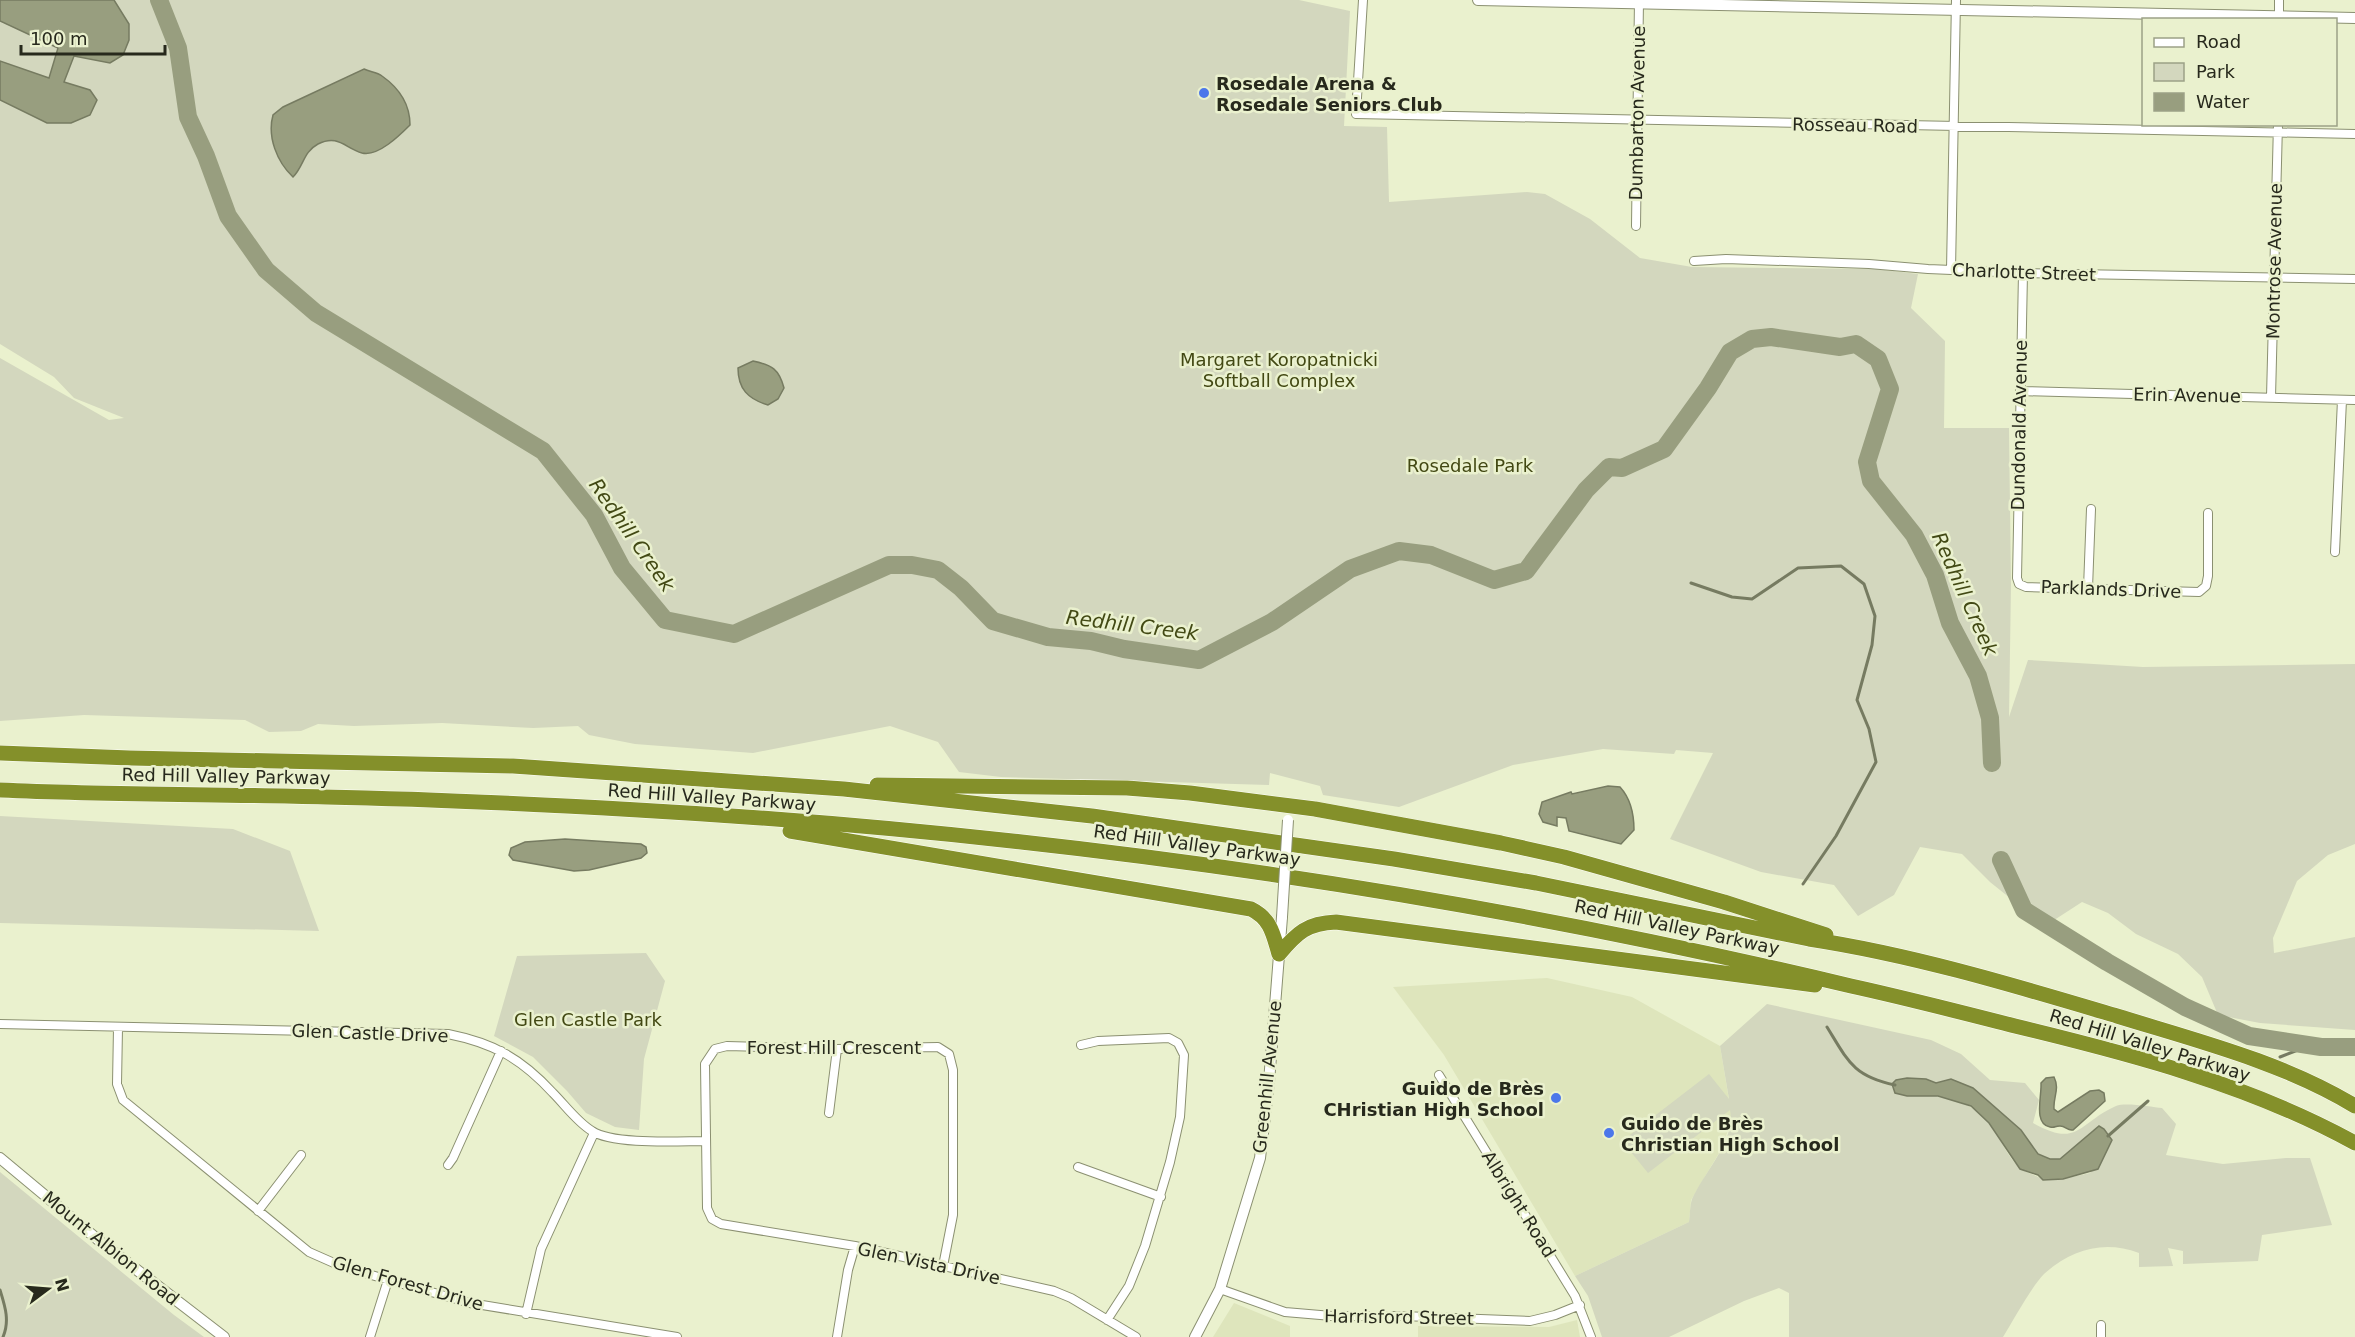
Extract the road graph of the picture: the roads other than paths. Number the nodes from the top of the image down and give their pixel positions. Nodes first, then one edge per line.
1 (1363, 0) edge
2 (1478, 0) edge
3 (2279, 0) edge
4 (1639, 2) edge
5 (1956, 5) edge
6 (2279, 17) edge
7 (2355, 18) edge
8 (1637, 121) junction
9 (1954, 127) junction
10 (2278, 129) edge
11 (2355, 134) edge
12 (1636, 226) dead end
13 (1694, 261) dead end
14 (1951, 270) junction
15 (2023, 273) junction
16 (2274, 277) junction
17 (2355, 279) edge
18 (2020, 391) junction
19 (2271, 397) junction
20 (2342, 400) junction
21 (2355, 400) edge
22 (2091, 509) dead end
23 (2208, 513) dead end
24 (2335, 552) dead end
25 (2017, 578) joint
26 (2088, 588) junction
27 (0, 753) edge
28 (844, 789) junction
29 (0, 790) edge
30 (1289, 812) junction
31 (714, 815) junction
32 (1848, 945) junction
33 (1279, 954) junction
34 (1881, 993) junction
35 (0, 1024) edge
36 (118, 1028) junction
37 (1081, 1045) dead end
38 (837, 1049) junction
39 (501, 1050) junction
40 (1439, 1075) dead end
41 (2355, 1106) edge
42 (829, 1113) dead end
43 (594, 1132) junction
44 (705, 1141) junction
45 (2355, 1143) edge
46 (301, 1155) dead end
47 (0, 1158) edge
48 (448, 1165) dead end
49 (1078, 1167) dead end
50 (1161, 1197) junction
51 (258, 1211) junction
52 (712, 1219) joint
53 (855, 1246) junction
54 (944, 1266) junction
55 (388, 1280) junction
56 (1220, 1289) junction
57 (1580, 1305) junction
58 (526, 1314) junction
59 (1107, 1320) junction
60 (2101, 1325) dead end
61 (224, 1337) edge
62 (370, 1337) edge
63 (677, 1337) edge
64 (837, 1337) edge
65 (1136, 1337) edge
66 (1195, 1337) edge
67 (1591, 1337) edge
68 (2101, 1337) edge

1 - 8 street, Rosseau Road
2 - 4 street
3 - 6 street
4 - 5 street
4 - 8 street, Dumbarton Avenue
5 - 6 street
5 - 9 street
6 - 7 street
8 - 9 street, Rosseau Road
8 - 12 street, Dumbarton Avenue
9 - 10 street, Rosseau Road
9 - 14 street
10 - 11 street, Rosseau Road
10 - 16 street, Montrose Avenue
13 - 14 street, Charlotte Street
14 - 15 street, Charlotte Street
15 - 16 street, Charlotte Street
15 - 18 street, Dundonald Avenue
16 - 17 street, Charlotte Street
16 - 19 street, Montrose Avenue
18 - 19 street, Erin Avenue
18 - 25 street, Dundonald Avenue
19 - 20 street, Erin Avenue
20 - 21 street, Erin Avenue
20 - 24 street
22 - 26 street
23 - 26 street, Parklands Drive
25 - 26 street, Parklands Drive
27 - 28 highway, Red Hill Valley Parkway
28 - 30 highway
28 - 32 highway, Red Hill Valley Parkway
29 - 31 highway, Red Hill Valley Parkway
30 - 32 highway
30 - 33 street, Greenhill Avenue, bridge
31 - 33 highway
31 - 34 highway, Red Hill Valley Parkway
32 - 41 highway, Red Hill Valley Parkway
33 - 34 highway
33 - 56 street, Greenhill Avenue
34 - 45 highway, Red Hill Valley Parkway
35 - 36 street, Glen Castle Drive
36 - 39 street, Glen Castle Drive
36 - 51 street, Glen Forest Drive
37 - 50 street
38 - 42 street
38 - 44 street, Forest Hill Crescent
38 - 54 street, Forest Hill Crescent
39 - 43 street, Glen Castle Drive
39 - 48 street
40 - 57 street, Albright Road
43 - 44 street, Glen Castle Drive
43 - 58 street
44 - 52 street, Forest Hill Crescent
46 - 51 street
47 - 61 street, Mount Albion Road
49 - 50 street
50 - 59 street
51 - 55 street, Glen Forest Drive
52 - 53 street, Glen Vista Drive
53 - 54 street, Glen Vista Drive
53 - 64 street
54 - 59 street, Glen Vista Drive
55 - 58 street, Glen Forest Drive
55 - 62 street
56 - 57 street, Harrisford Street
56 - 66 street, Greenhill Avenue
57 - 67 street, Albright Road
58 - 63 street, Glen Forest Drive
59 - 65 street, Glen Vista Drive
60 - 68 street

